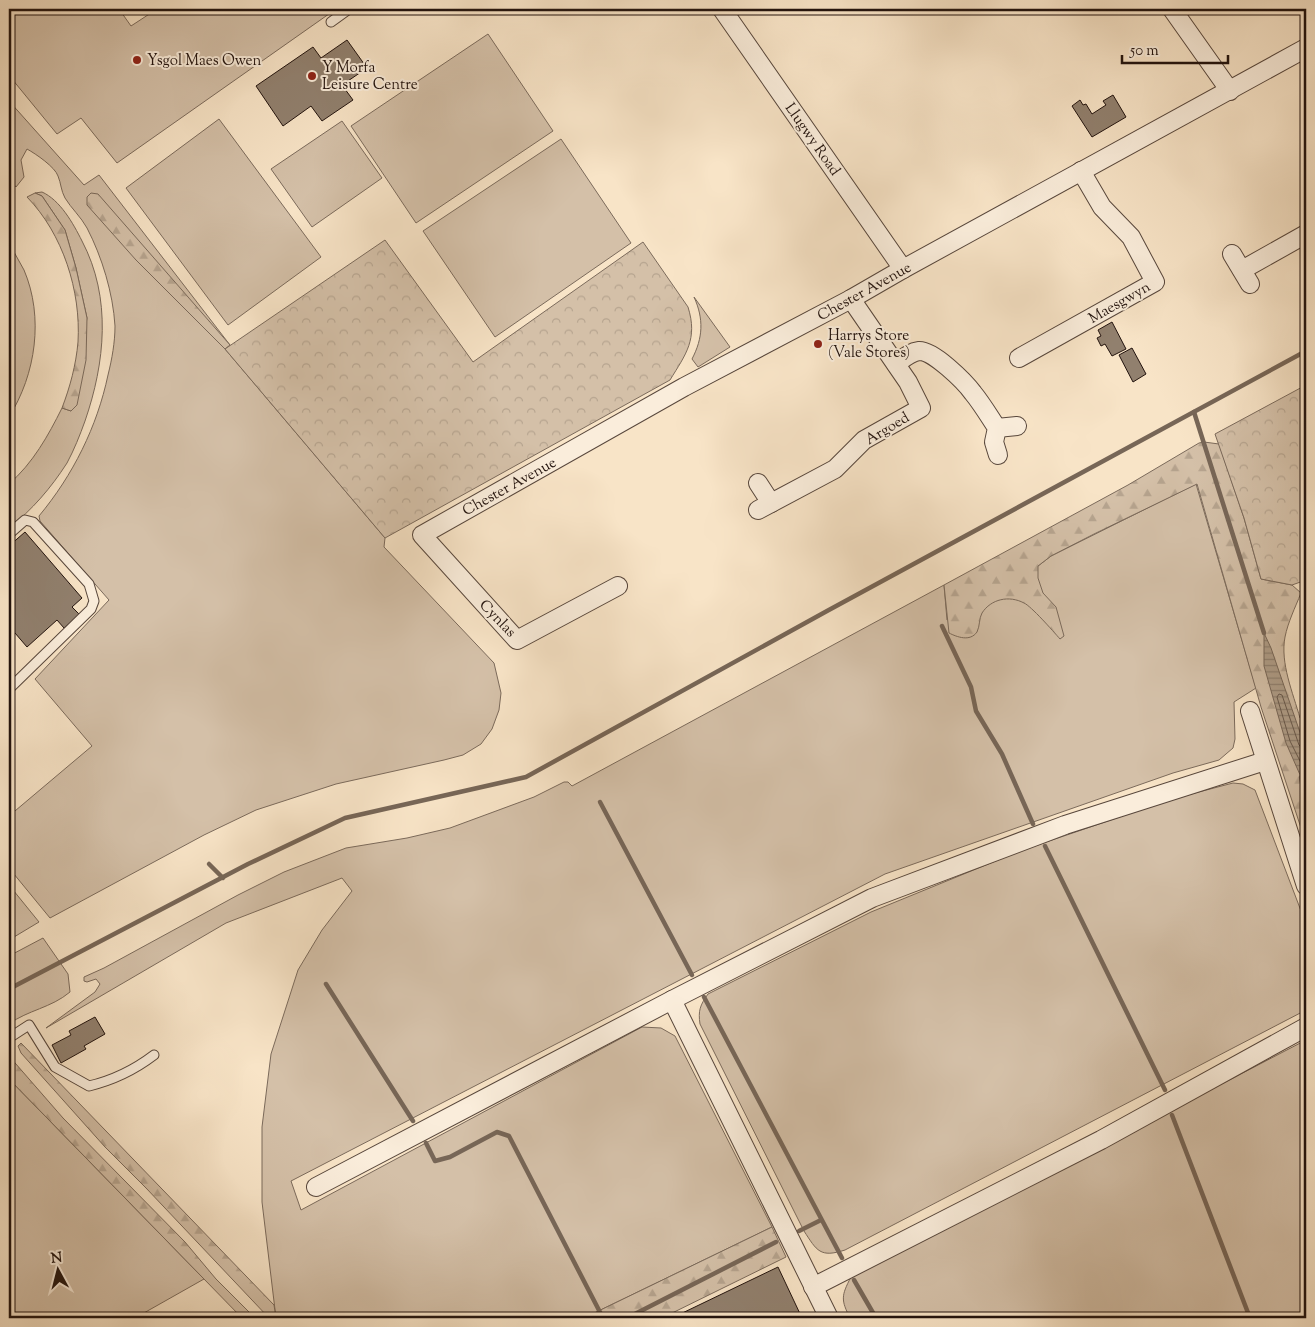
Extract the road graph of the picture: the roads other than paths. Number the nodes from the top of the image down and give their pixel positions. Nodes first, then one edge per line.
1 (349, 9) edge
2 (722, 9) edge
3 (1172, 9) edge
4 (331, 22) dead end
5 (1306, 48) edge
6 (1230, 91) junction
7 (1080, 171) junction
8 (1306, 234) edge
9 (1232, 254) dead end
10 (903, 269) junction
11 (851, 299) junction
12 (1019, 358) dead end
13 (896, 364) junction
14 (1017, 426) dead end
15 (997, 428) junction
16 (998, 456) dead end
17 (758, 483) dead end
18 (9, 534) edge
19 (422, 535) joint
20 (618, 586) dead end
21 (9, 689) edge
22 (1250, 711) dead end
23 (1265, 761) junction
24 (1306, 886) edge
25 (672, 1000) junction
26 (1306, 1027) edge
27 (9, 1038) edge
28 (154, 1056) dead end
29 (316, 1187) dead end
30 (813, 1286) junction
31 (829, 1318) edge

1 - 4 lane
2 - 10 street, Llugwy Road
3 - 6 street
5 - 6 street, Chester Avenue
6 - 7 street, Chester Avenue
7 - 10 street, Chester Avenue
7 - 12 street, Maesgwyn
8 - 9 street
10 - 11 street, Chester Avenue
11 - 13 street, Argoed
11 - 19 street, Chester Avenue
13 - 15 street
13 - 17 street, Argoed
14 - 15 street
15 - 16 street
18 - 21 lane
19 - 20 street, Cynlas
22 - 23 street
23 - 24 street
23 - 25 street
25 - 29 street
25 - 30 street
26 - 30 street
27 - 28 lane
30 - 31 street

